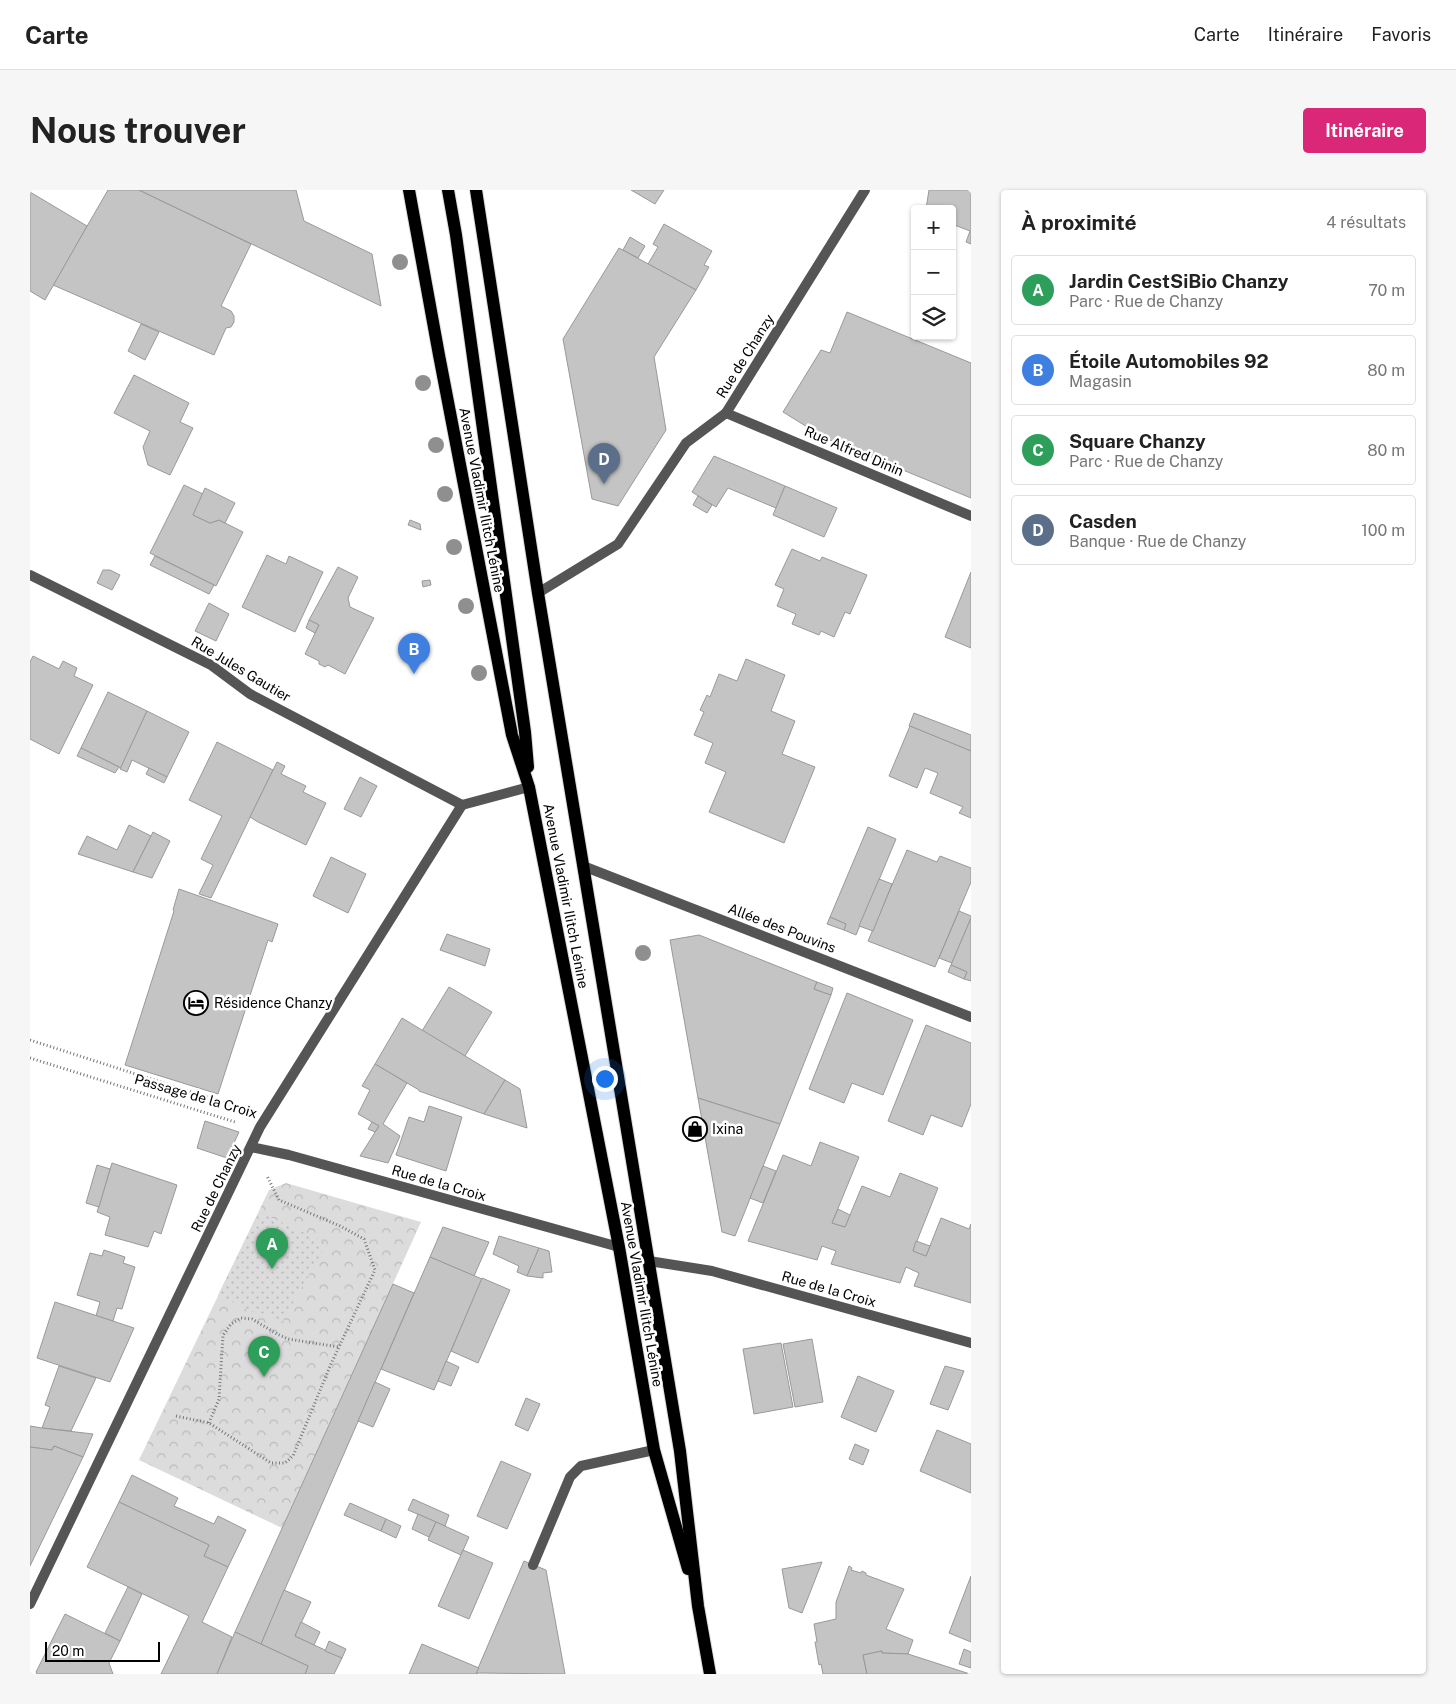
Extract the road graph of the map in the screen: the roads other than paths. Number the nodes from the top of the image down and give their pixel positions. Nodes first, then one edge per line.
1 (410, 190) edge
2 (448, 190) edge
3 (476, 190) edge
4 (865, 190) edge
5 (726, 413) junction
6 (971, 516) edge
7 (30, 574) edge
8 (538, 593) junction
9 (529, 787) junction
10 (462, 805) junction
11 (583, 866) junction
12 (971, 1017) edge
13 (251, 1147) junction
14 (619, 1247) junction
15 (649, 1261) junction
16 (971, 1343) edge
17 (654, 1450) junction
18 (533, 1565) dead end
19 (30, 1604) edge
20 (698, 1606) junction
21 (710, 1674) edge

1 - 9 main road, Avenue Vladimir Ilitch Lénine
2 - 9 main road
3 - 8 main road, Avenue Vladimir Ilitch Lénine
4 - 5 street, Rue de Chanzy
5 - 6 street, Rue Alfred Dinin
5 - 8 street, Rue de Chanzy
7 - 10 street, Rue Jules Gautier
8 - 11 main road, Avenue Vladimir Ilitch Lénine
9 - 10 street
9 - 14 main road, Avenue Vladimir Ilitch Lénine
10 - 13 street, Rue de Chanzy
11 - 12 street, Allée des Pouvins
11 - 15 main road, Avenue Vladimir Ilitch Lénine
13 - 14 street, Rue de la Croix
13 - 19 street, Rue de Chanzy
14 - 17 main road, Avenue Vladimir Ilitch Lénine
15 - 16 street, Rue de la Croix
15 - 20 main road, Avenue Vladimir Ilitch Lénine
17 - 18 street
17 - 20 main road, Avenue Vladimir Ilitch Lénine
20 - 21 main road, Avenue Vladimir Ilitch Lénine

